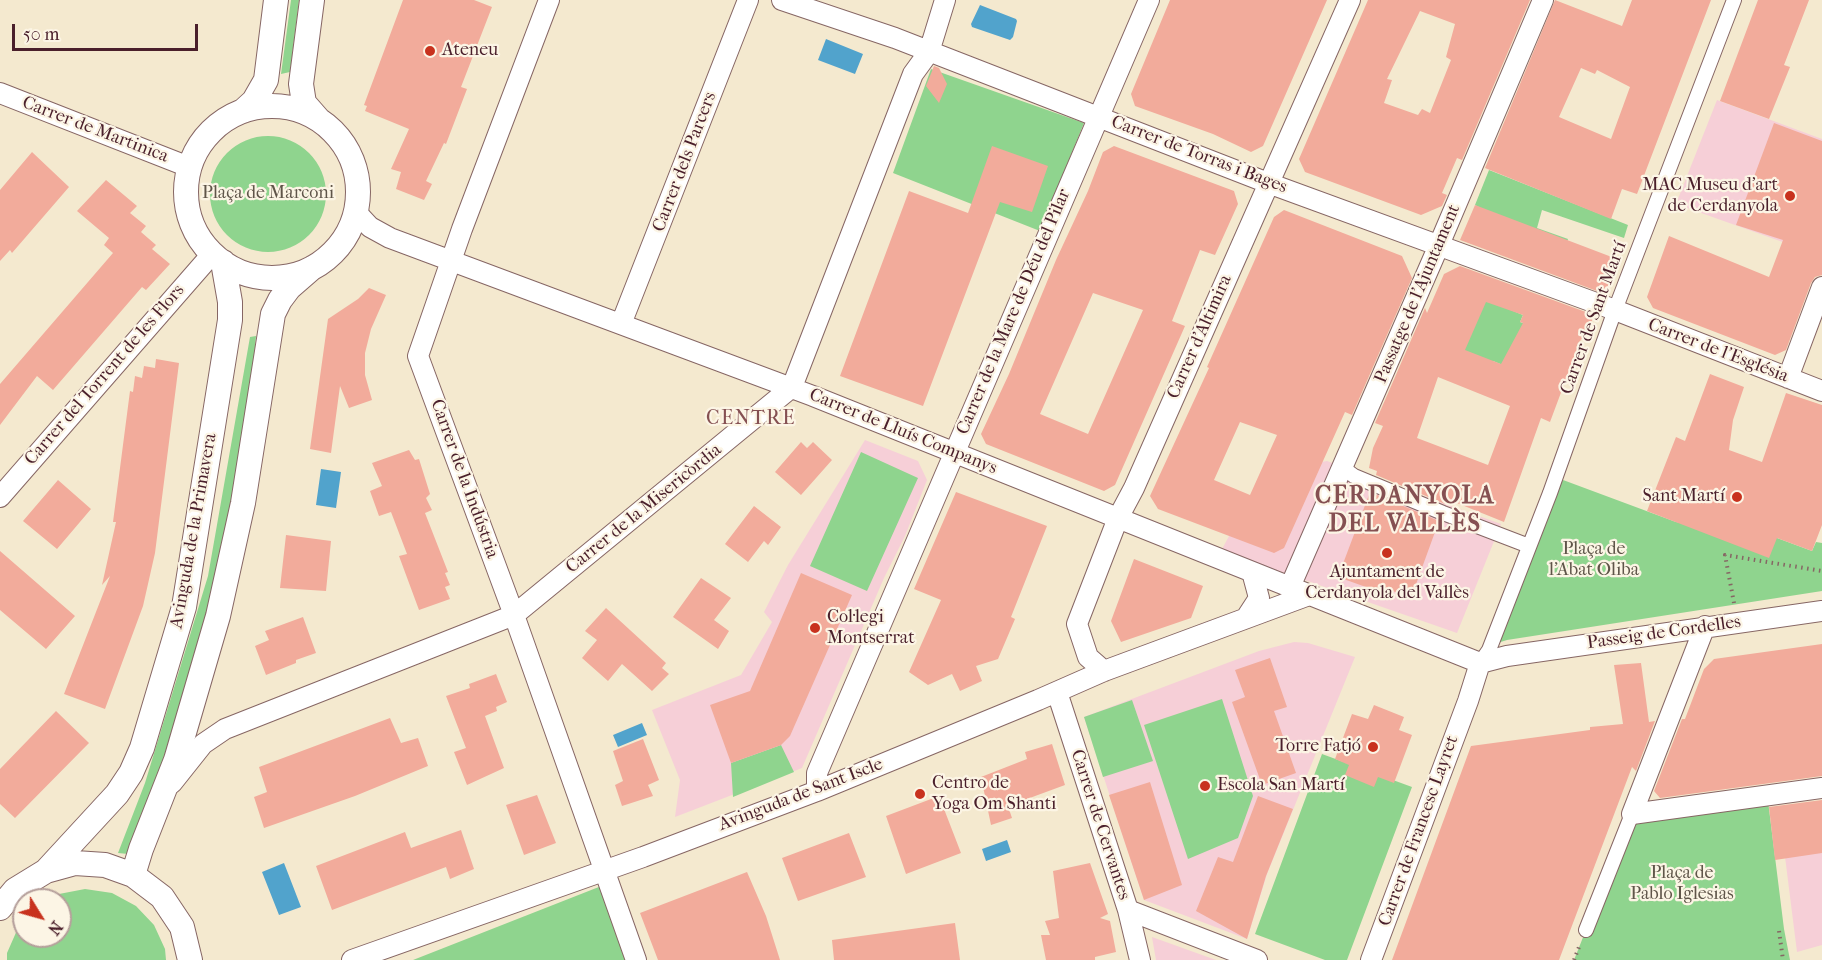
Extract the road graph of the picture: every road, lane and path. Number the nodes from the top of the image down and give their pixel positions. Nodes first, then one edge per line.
1 (276, 0) edge
2 (312, 0) edge
3 (549, 0) edge
4 (748, 0) edge
5 (782, 0) edge
6 (945, 0) edge
7 (1149, 0) edge
8 (1350, 0) edge
9 (1543, 0) edge
10 (1734, 0) edge
11 (929, 52) junction
12 (3, 98) edge
13 (243, 111) junction
14 (1098, 116) junction
15 (318, 118) junction
16 (189, 167) junction
17 (1268, 183) junction
18 (356, 212) junction
19 (1439, 245) junction
20 (217, 258) junction
21 (451, 261) junction
22 (312, 268) junction
23 (1822, 287) edge
24 (1615, 310) junction
25 (621, 324) junction
26 (1788, 378) junction
27 (792, 387) junction
28 (1822, 391) edge
29 (954, 452) junction
30 (1343, 468) junction
31 (0, 497) edge
32 (1118, 518) junction
33 (1529, 546) junction
34 (1822, 571) edge
35 (1252, 572) junction
36 (1290, 587) junction
37 (1309, 595) junction
38 (1734, 607) dead end
39 (1822, 610) edge
40 (514, 615) junction
41 (1246, 618) junction
42 (1705, 626) junction
43 (1492, 656) junction
44 (1104, 671) junction
45 (1057, 692) junction
46 (1822, 788) edge
47 (817, 791) junction
48 (161, 797) junction
49 (1632, 813) junction
50 (604, 870) junction
51 (46, 871) junction
52 (134, 875) junction
53 (5, 897) edge
54 (1128, 910) junction
55 (1586, 930) dead end
56 (1779, 931) dead end
57 (190, 960) edge
58 (352, 960) edge
59 (636, 960) edge
60 (1140, 960) edge
61 (1257, 960) edge
62 (1371, 960) edge
63 (1783, 960) edge

1 - 13 street
2 - 15 street
3 - 21 street, Carrer de la Indústria
4 - 25 street, Carrer dels Parcers
5 - 11 street, Carrer de Torras i Bages
6 - 11 street, Carrer de la Misericòrdia
7 - 14 street, Carrer de la Mare de Déu del Pilar
8 - 17 street, Carrer d'Altimira
9 - 19 street, Passatge de l'Ajuntament
10 - 24 street, Carrer de Sant Martí
11 - 14 street, Carrer de Torras i Bages
11 - 27 street, Carrer de la Misericòrdia
12 - 16 street, Carrer de Martinica
13 - 15 street
13 - 16 street
14 - 17 street, Carrer de Torras i Bages
14 - 29 street, Carrer de la Mare de Déu del Pilar
15 - 18 street
16 - 20 street
17 - 19 street, Carrer de Torras i Bages
17 - 32 street, Carrer d'Altimira
18 - 21 street, Carrer de Lluís Companys
18 - 22 street
19 - 24 street, Carrer de Torras i Bages
19 - 30 street, Passatge de l'Ajuntament
20 - 22 street
20 - 31 street, Carrer del Torrent de les Flors
20 - 51 street, Avinguda de la Primavera
21 - 25 street, Carrer de Lluís Companys
21 - 40 street, Carrer de la Indústria
22 - 48 street, Avinguda de la Primavera
23 - 26 street
24 - 26 street, Carrer de l'Església
24 - 33 street, Carrer de Sant Martí
25 - 27 street, Carrer de Lluís Companys
26 - 28 street, Carrer de l'Església
27 - 29 street, Carrer de Lluís Companys
27 - 40 street, Carrer de la Misericòrdia
29 - 32 street, Carrer de Lluís Companys
29 - 47 street, Carrer de la Mare de Déu del Pilar
30 - 33 street
30 - 36 street, Passatge de l'Ajuntament
32 - 35 street, Carrer de Lluís Companys
32 - 44 street, Carrer d'Altimira
33 - 43 street, Carrer de Sant Martí
34 - 38 path
35 - 36 street, Carrer de Lluís Companys
35 - 41 street
36 - 37 street, Carrer de Lluís Companys
37 - 41 street, Avinguda de Sant Iscle
37 - 43 street, Carrer de Lluís Companys
39 - 42 street, Passeig de Cordelles
40 - 48 street, Carrer de la Misericòrdia
40 - 50 street, Carrer de la Indústria
41 - 44 street, Avinguda de Sant Iscle
42 - 43 street, Passeig de Cordelles
42 - 49 street
43 - 62 street, Carrer de Francesc Layret
44 - 45 street, Avinguda de Sant Iscle
45 - 47 street, Avinguda de Sant Iscle
45 - 54 street, Carrer de Cervantes
46 - 49 street
47 - 50 street, Avinguda de Sant Iscle
48 - 52 street, Avinguda de la Primavera
49 - 55 street
50 - 58 street, Avinguda de Sant Iscle
50 - 59 street, Carrer de la Indústria
51 - 52 street
51 - 53 street
52 - 57 street
54 - 60 street, Carrer de Cervantes
54 - 61 street
56 - 63 path

